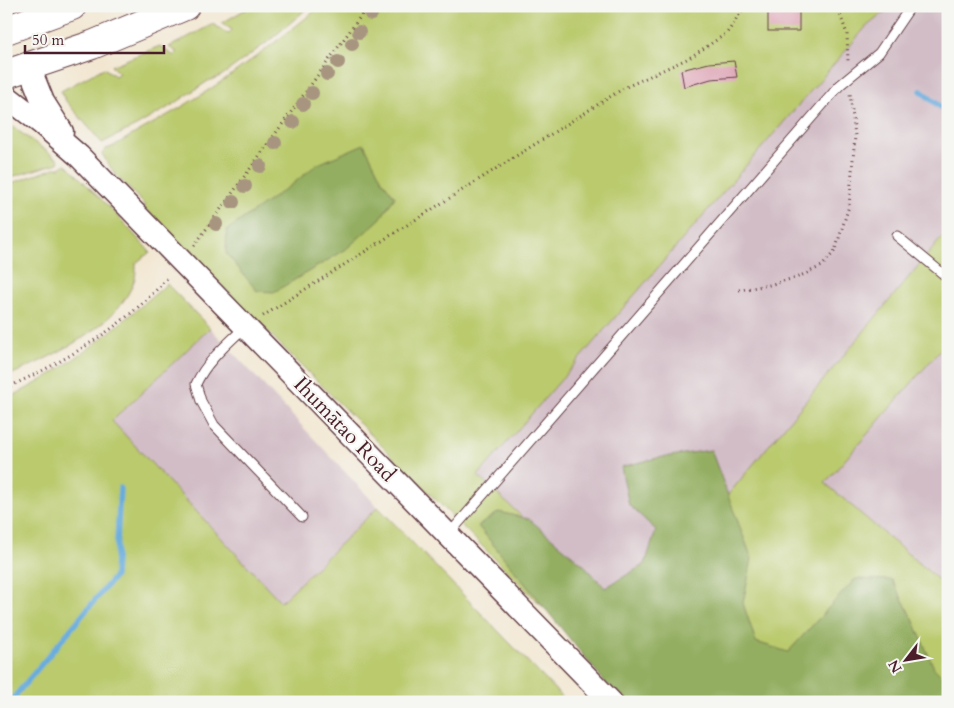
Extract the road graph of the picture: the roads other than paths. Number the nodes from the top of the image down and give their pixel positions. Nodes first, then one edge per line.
1 (72, 6) edge
2 (185, 6) edge
3 (911, 6) edge
4 (6, 30) edge
5 (17, 71) edge
6 (6, 96) edge
7 (79, 156) junction
8 (897, 236) dead end
9 (948, 278) edge
10 (245, 327) junction
11 (302, 517) dead end
12 (448, 536) junction
13 (611, 702) edge

1 - 4 main road
2 - 5 main road
3 - 12 lane
5 - 7 street, Ihumātao Road
6 - 7 street, Ihumātao Road
7 - 10 street, Ihumātao Road
8 - 9 lane
10 - 11 lane
10 - 12 street, Ihumātao Road
12 - 13 street, Ihumātao Road

